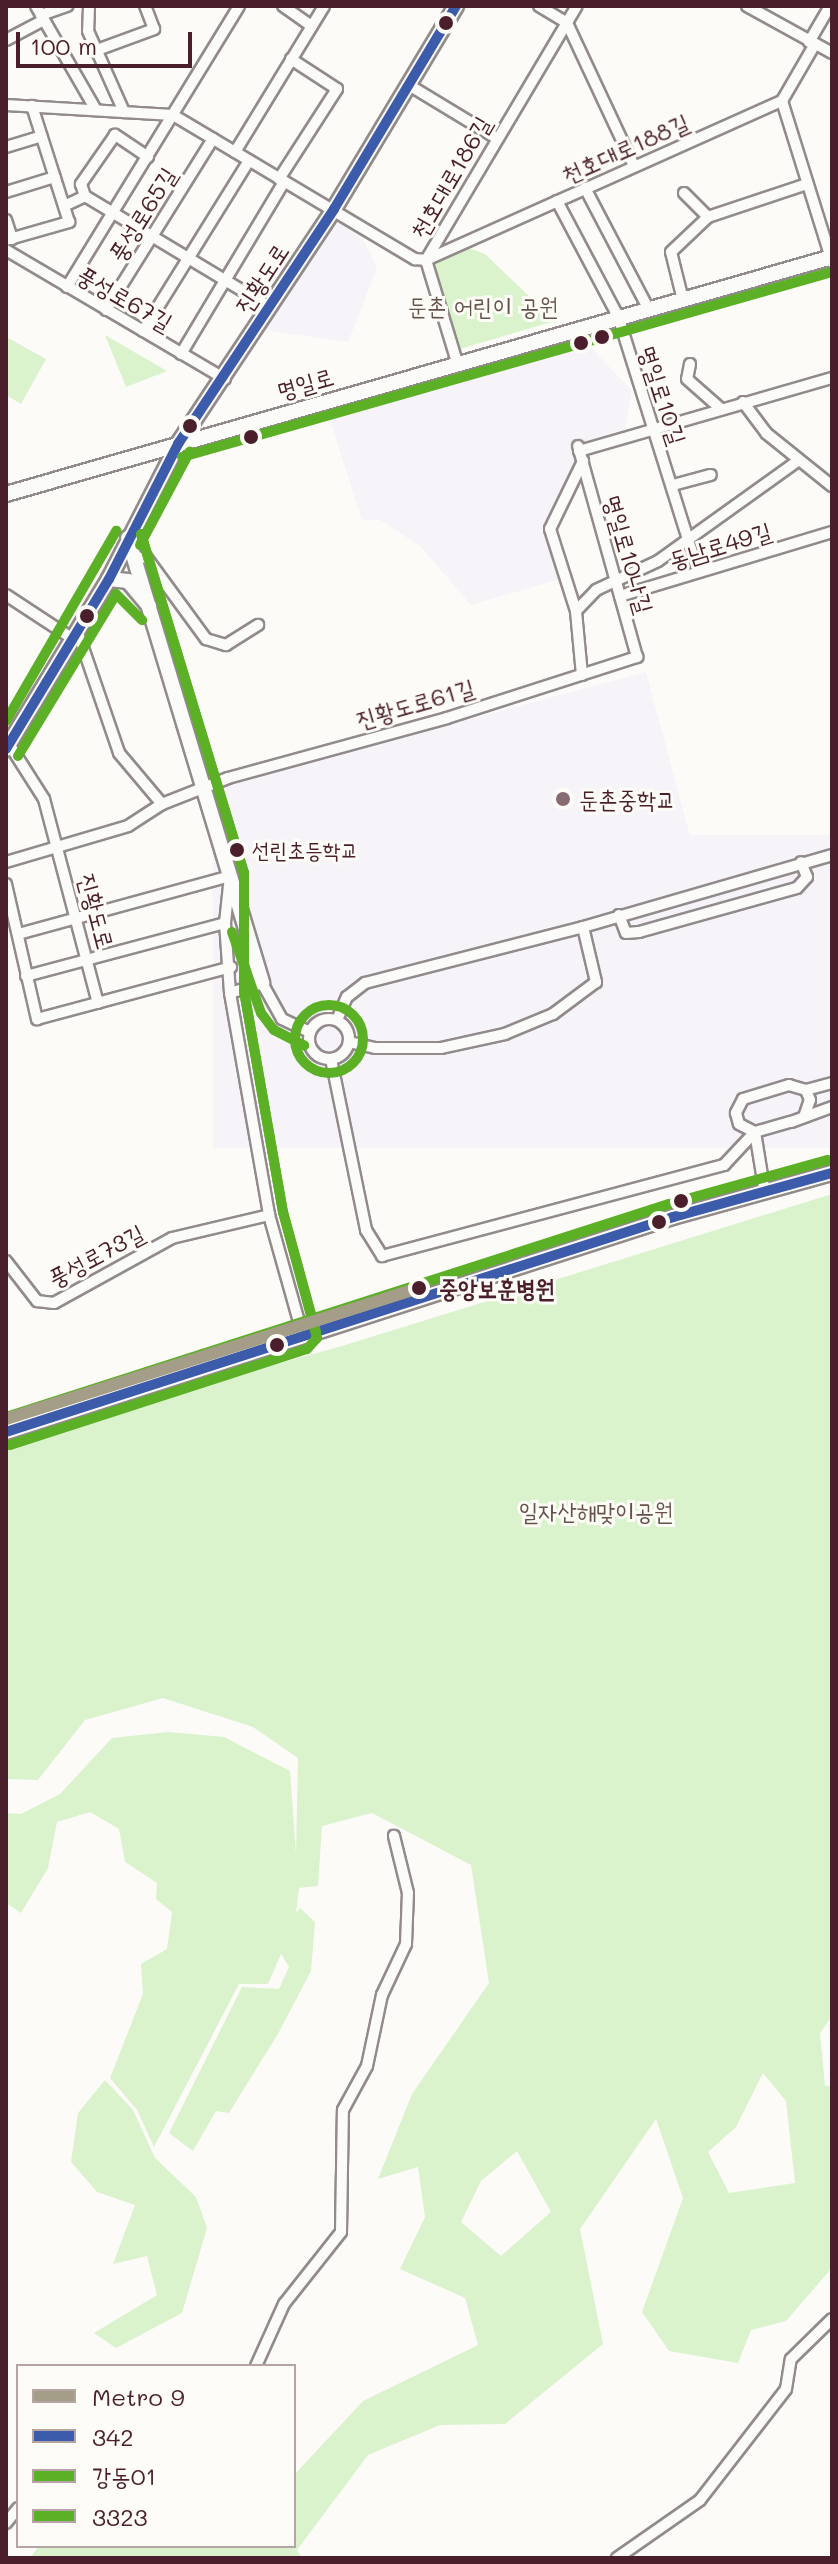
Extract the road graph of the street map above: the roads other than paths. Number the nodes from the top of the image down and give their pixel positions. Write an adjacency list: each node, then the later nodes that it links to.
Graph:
1 (67, 6): 12 (street)
2 (89, 6): 17 (street)
3 (145, 6): 17 (street)
4 (239, 6): 26 (street)
5 (283, 6): 14 (street)
6 (324, 6): 14 (street)
7 (456, 6): 20 (street, 진황도로)
8 (539, 6): 13 (street)
9 (577, 6): 13 (street, 천호대로186길)
10 (747, 6): 16 (street)
11 (830, 6): 16 (street)
12 (40, 14): 15 (street); 24 (street)
13 (567, 23): 28 (street, 천호대로186길); 34 (street)
14 (312, 26): 19 (street)
15 (6, 40)
16 (812, 43): 18 (street); 21 (street)
17 (97, 50): 25 (street)
18 (832, 53)
19 (291, 59): 31 (street); 36 (street)
20 (409, 85): 28 (street); 44 (street, 진황도로)
21 (782, 101): 34 (street, 천호대로188길); 37 (street, 명일로)
22 (6, 105): 23 (street)
23 (32, 106): 24 (street); 27 (street)
24 (96, 110): 25 (street)
25 (124, 112): 26 (street)
26 (173, 115): 29 (street); 32 (street)
27 (41, 136): 30 (street); 35 (street)
28 (496, 138): 53 (street, 천호대로186길)
29 (213, 139): 31 (street); 48 (street, 풍성로65길)
30 (6, 147)
31 (235, 152): 33 (street)
32 (148, 157): 41 (street); 45 (street)
33 (249, 161): 36 (street); 52 (street)
34 (634, 166): 38 (street, 천호대로188길)
35 (55, 177): 39 (street); 43 (street)
36 (282, 180): 44 (street); 54 (street)
37 (807, 184): 46 (street); 51 (street, 명일로)
38 (585, 188): 42 (street, 천호대로188길); 58 (street)
39 (6, 192)
40 (684, 193): 46 (street)
41 (85, 196): 43 (street); 45 (street)
42 (557, 201): 53 (street, 천호대로188길); 60 (street)
43 (64, 206): 49 (street)
44 (334, 209): 53 (street); 57 (street, 진황도로)
45 (112, 214): 48 (street); 55 (street)
46 (708, 217): 56 (street)
47 (6, 220): 49 (street)
48 (150, 237): 52 (street); 59 (street, 풍성로65길)
49 (9, 239)
50 (6, 250): 55 (street, 풍성로67길)
51 (831, 259): 56 (street, 명일로)
52 (187, 260): 54 (street); 61 (street)
53 (426, 260): 63 (street, 천호대로186길)
54 (224, 282): 57 (street); 62 (street)
55 (67, 287): 59 (street, 풍성로67길)
56 (682, 296): 58 (street, 명일로)
57 (268, 306): 66 (street, 진황도로)
58 (647, 306): 60 (street, 명일로)
59 (106, 310): 61 (street, 풍성로67길)
60 (618, 316): 63 (street, 명일로); 69 (street, 명일로10길)
61 (143, 331): 62 (street, 풍성로67길)
62 (181, 354): 66 (street, 풍성로67길)
63 (457, 362): 70 (street, 명일로)
64 (690, 364): 68 (street)
65 (832, 378): 67 (street)
66 (225, 379): 70 (street, 진황도로)
67 (743, 402): 68 (street); 72 (street)
68 (721, 409): 69 (street)
69 (651, 427): 71 (street); 74 (street, 명일로10길)
70 (178, 444): 76 (street, 명일로); 78 (street, 진황도로)
71 (580, 453): 83 (street, 명일로10나길); 87 (street, 명일로10나길)
72 (799, 460): 75 (street); 79 (street)
73 (711, 475): 74 (street)
74 (673, 485): 79 (street, 명일로10길)
75 (832, 486)
76 (6, 494)
77 (832, 532): 81 (street, 동남로49길)
78 (128, 538): 80 (street); 82 (street, 진황도로)
79 (689, 540): 81 (street, 명일로10길); 83 (street)
80 (138, 558): 86 (street); 88 (street)
81 (698, 572): 85 (street, 동남로49길)
82 (109, 579): 86 (street); 89 (street, 진황도로)
83 (616, 580): 85 (street, 명일로10나길); 87 (street)
84 (6, 595): 89 (street)
85 (620, 596): 90 (street, 명일로10나길)
86 (153, 611): 93 (street)
87 (576, 611): 91 (street, 명일로10나길)
88 (258, 625)
89 (75, 635): 92 (street, 진황도로); 94 (street)
90 (637, 657): 91 (street, 진황도로61길)
91 (582, 675): 93 (street, 진황도로61길)
92 (8, 747): 95 (street, 진황도로)
93 (204, 789): 94 (street, 진황도로61길); 99 (street)
94 (162, 804): 95 (street, 진황도로61길)
95 (57, 846): 97 (street, 진황도로61길); 102 (street, 진황도로)
96 (832, 855): 98 (street)
97 (6, 862)
98 (801, 862): 101 (street); 101 (street)
99 (230, 876): 102 (street); 103 (street); 109 (street)
100 (6, 884): 105 (street)
101 (619, 915): 104 (street)
102 (75, 918): 105 (street); 106 (street, 진황도로)
103 (225, 923): 106 (street); 107 (street)
104 (583, 927): 112 (street); 114 (street)
105 (22, 933): 108 (street)
106 (87, 961): 108 (street); 111 (street, 진황도로)
107 (231, 967): 110 (street); 111 (street)
108 (26, 976): 111 (street)
109 (262, 983): 110 (street); 113 (street)
110 (230, 993): 123 (street)
111 (98, 1003)
112 (337, 1020): 113 (street); 114 (street)
113 (310, 1032): 115 (street)
114 (349, 1042): 115 (street)
115 (331, 1059): 120 (street)
116 (832, 1083): 117 (street)
117 (806, 1090): 119 (street); 120 (street)
118 (832, 1107): 119 (street)
119 (804, 1117): 120 (street)
120 (755, 1132): 122 (street)
121 (832, 1173): 122 (street)
122 (765, 1193): 125 (street)
123 (269, 1215): 124 (street, 풍성로73길); 125 (street)
124 (6, 1261)
125 (303, 1336): 126 (street)
126 (6, 1432)
127 (394, 1836): 129 (street)
128 (832, 2319): 130 (street)
129 (257, 2364)
130 (617, 2558)

